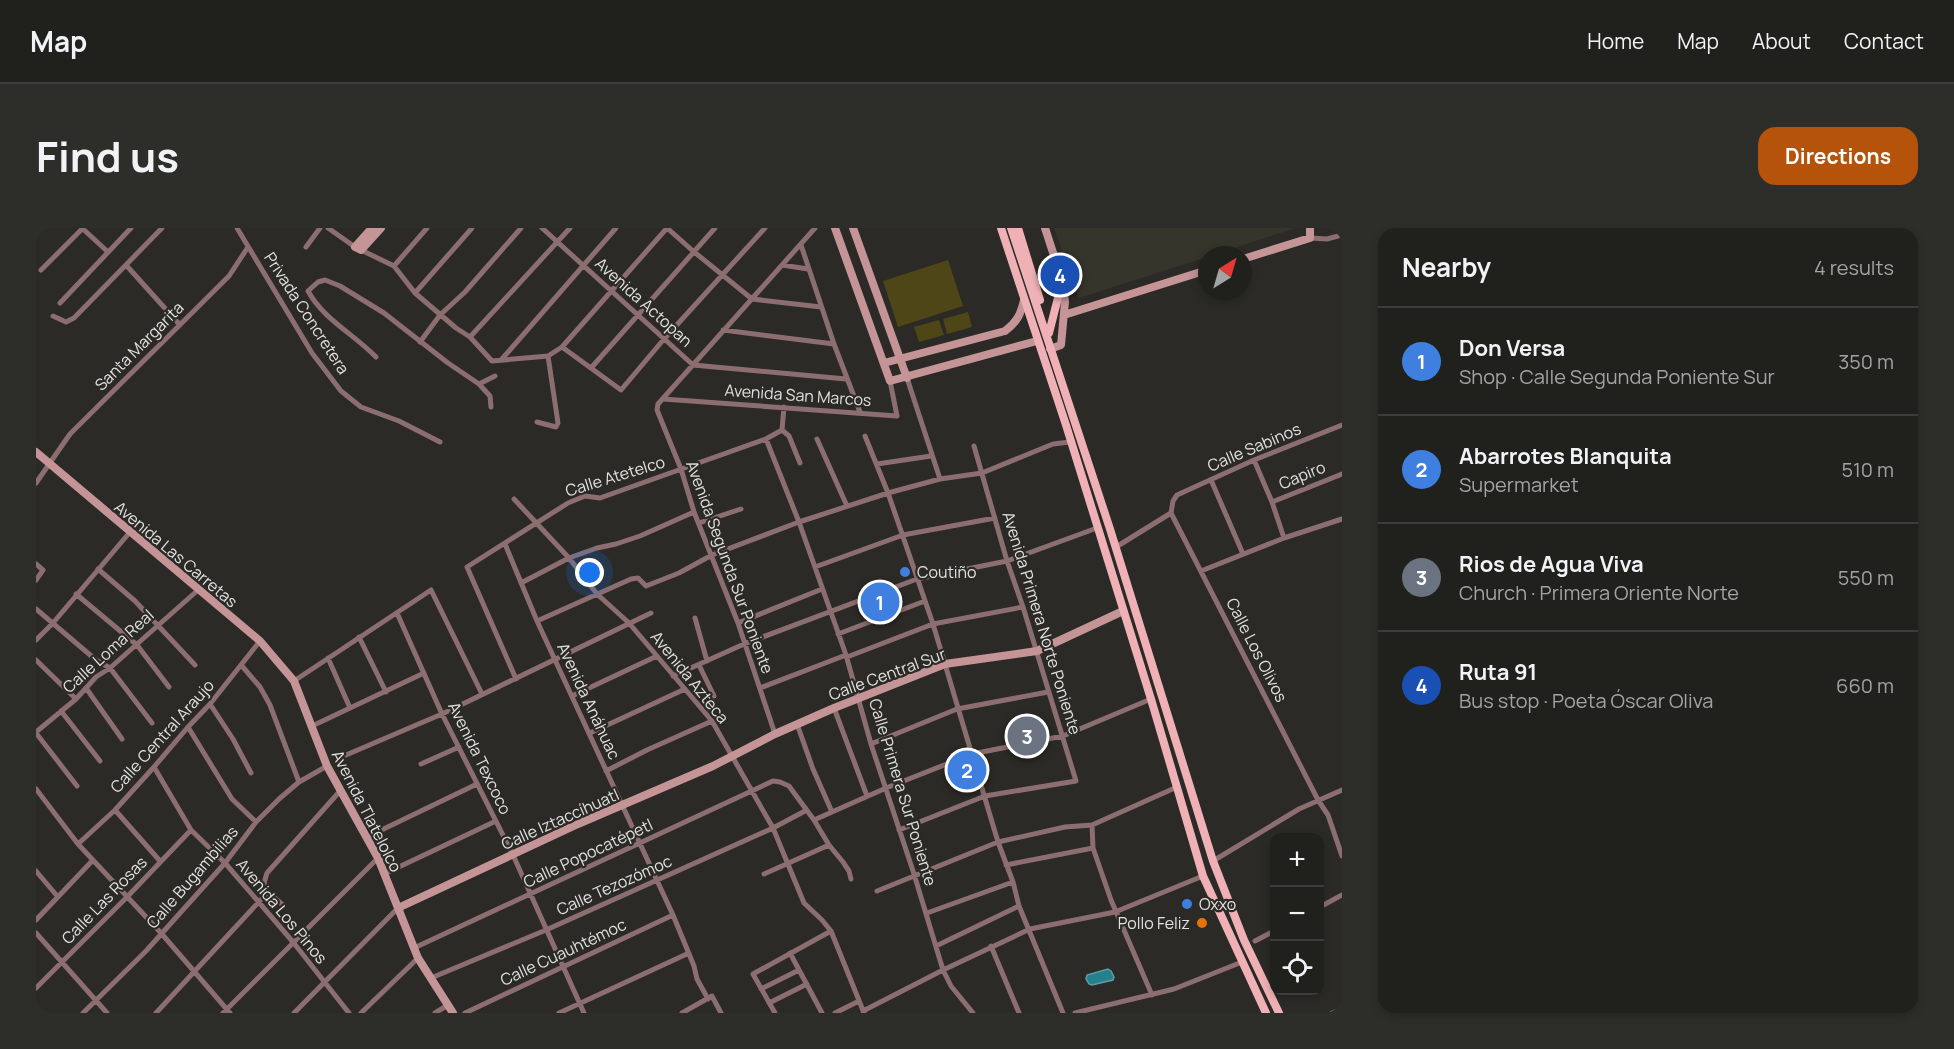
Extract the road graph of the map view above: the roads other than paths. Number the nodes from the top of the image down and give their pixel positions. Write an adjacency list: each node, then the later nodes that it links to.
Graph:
1 (83, 228): 33 (street); 41 (street)
2 (131, 228): 33 (street)
3 (162, 228): 36 (street)
4 (237, 228): 30 (street, Privada Concretera)
5 (320, 228): 31 (street)
6 (327, 228): 32 (street)
7 (372, 228): 32 (street)
8 (381, 228): 32 (street)
9 (427, 228): 38 (street)
10 (472, 228): 46 (street)
11 (521, 228): 51 (street)
12 (542, 228): 28 (street, Avenida Actopan)
13 (570, 228): 28 (street)
14 (616, 228): 39 (street)
15 (667, 228): 34 (street); 45 (street)
16 (714, 228): 34 (street)
17 (765, 228): 43 (street)
18 (815, 228): 29 (street)
19 (835, 228): 69 (street)
20 (853, 228): 68 (street)
21 (999, 228): 48 (main road)
22 (1011, 228): 57 (main road)
23 (1018, 228): 57 (main road)
24 (1045, 228): 44 (street)
25 (1310, 228): 27 (street)
26 (1342, 235): 27 (street)
27 (1310, 238): 35 (street)
28 (557, 242): 39 (street, Avenida Actopan); 58 (street)
29 (801, 245): 37 (street); 40 (street)
30 (248, 247): 55 (street, Santa Margarita); 87 (street, Privada Concretera)
31 (306, 247)
32 (358, 248): 38 (street)
33 (108, 252): 49 (street)
34 (693, 252): 43 (street); 52 (street)
35 (1252, 256)
36 (126, 265): 54 (street); 55 (street)
37 (782, 265): 40 (street); 47 (street)
38 (394, 266): 46 (street)
39 (584, 266): 45 (street, Avenida Actopan); 67 (street)
40 (808, 269): 50 (street)
41 (41, 270)
42 (1198, 273): 53 (street)
43 (723, 275): 47 (street); 59 (street)
44 (1062, 282): 53 (street); 57 (main road)
45 (610, 290): 52 (street, Avenida Actopan); 63 (street)
46 (415, 293): 51 (street)
47 (752, 299): 50 (street); 56 (street)
48 (1024, 300): 60 (main road); 68 (street)
49 (60, 303)
50 (821, 307): 62 (street)
51 (440, 315): 58 (street); 61 (street)
52 (639, 315): 59 (street, Avenida Actopan); 71 (street)
53 (1064, 315): 64 (street)
54 (53, 316)
55 (180, 325): 94 (street, Santa Margarita)
56 (723, 330): 62 (street); 70 (street)
57 (1048, 336): 64 (main road)
58 (470, 337): 67 (street)
59 (664, 339): 70 (street, Avenida Actopan); 71 (street)
60 (1037, 340): 73 (street); 88 (main road)
61 (420, 342): 66 (street); 76 (street)
62 (834, 344): 74 (street)
63 (562, 347): 65 (street); 71 (street)
64 (1052, 348): 119 (main road)
65 (548, 356): 67 (street); 81 (street)
66 (376, 357)
67 (502, 359)
68 (901, 360): 69 (street); 73 (street)
69 (884, 363): 75 (street)
70 (693, 365): 74 (street, Avenida Actopan); 77 (street)
71 (591, 368)
72 (495, 376): 76 (street)
73 (907, 378): 75 (street); 91 (street)
74 (846, 379): 80 (street)
75 (890, 381): 80 (street, Avenida San Marcos)
76 (479, 384): 78 (street)
77 (663, 399): 79 (street, Avenida San Marcos); 96 (street, Avenida Segunda Sur Poniente)
78 (491, 407)
79 (784, 407): 80 (street, Avenida San Marcos); 83 (street)
80 (860, 412)
81 (537, 422)
82 (1342, 426): 92 (street, Calle Sabinos)
83 (782, 430): 85 (street, Calle Atetelco); 93 (street)
84 (865, 436): 95 (street)
85 (766, 439): 96 (street, Calle Atetelco); 111 (street, Calle Primera Sur Poniente)
86 (817, 439): 105 (street)
87 (440, 441)
88 (1070, 442): 97 (street); 114 (main road)
89 (974, 446): 97 (street, Avenida Primera Norte Poniente)
90 (36, 452): 94 (street, Avenida Las Carretas)
91 (931, 456): 95 (street); 99 (street)
92 (1254, 460): 100 (street, Calle Sabinos); 104 (street)
93 (800, 463)
94 (50, 464): 101 (street, Santa Margarita); 115 (street, Avenida Las Carretas)
95 (877, 464): 102 (street)
96 (681, 469): 107 (street, Avenida Segunda Sur Poniente); 112 (street, Calle Atetelco)
97 (982, 473): 99 (street); 109 (street, Avenida Primera Norte Poniente)
98 (1342, 474): 104 (street, Capiro)
99 (940, 479): 102 (street)
100 (1211, 480): 108 (street, Calle Sabinos); 120 (street)
101 (36, 483)
102 (888, 493): 105 (street); 116 (street)
103 (514, 499): 112 (street, Avenida Azteca)
104 (1272, 502): 117 (street)
105 (847, 506): 111 (street)
106 (741, 508): 113 (street)
107 (694, 512): 113 (street, Avenida Segunda Sur Poniente); 122 (street)
108 (1171, 513): 119 (street); 127 (street, Calle Los Olivos)
109 (995, 518): 116 (street); 123 (street, Avenida Primera Norte Poniente)
110 (1342, 519): 117 (street)
111 (799, 522): 121 (street); 125 (street, Calle Primera Sur Poniente)
112 (538, 523): 118 (street, Calle Atetelco); 122 (street, Avenida Azteca)
113 (699, 523): 121 (street, Avenida Segunda Sur Poniente)
114 (1097, 528): 123 (street); 138 (main road)
115 (130, 532): 126 (street); 132 (street, Avenida Las Carretas)
116 (903, 535): 125 (street); 128 (street)
117 (1284, 538): 120 (street)
118 (505, 544): 130 (street, Avenida Anáhuac); 169 (street, Calle Atetelco)
119 (1116, 547): 245 (main road)
120 (1243, 554): 127 (street)
121 (712, 555): 134 (street); 146 (street, Avenida Segunda Sur Poniente)
122 (569, 558): 130 (street); 134 (street, Avenida Azteca)
123 (1007, 561): 128 (street); 136 (street, Avenida Primera Norte Poniente)
124 (36, 564): 129 (street)
125 (815, 567): 131 (street, Calle Primera Sur Poniente)
126 (98, 569): 133 (street); 148 (street)
127 (1201, 571): 221 (street, Calle Los Olivos)
128 (917, 579): 135 (street); 141 (street)
129 (36, 580)
130 (521, 583): 143 (street, Avenida Anáhuac)
131 (822, 589): 141 (street, Calle Primera Sur Poniente); 146 (street)
132 (198, 590): 148 (street, Calle Loma Real); 152 (street, Avenida Las Carretas)
133 (76, 594): 144 (street); 154 (street)
134 (597, 594): 143 (street); 145 (street, Avenida Azteca)
135 (925, 601): 147 (street); 149 (street)
136 (1023, 607): 147 (street); 155 (street, Avenida Primera Norte Poniente)
137 (36, 609): 144 (street)
138 (1123, 611): 155 (street, Calle Central Sur); 182 (main road)
139 (397, 613): 150 (street); 167 (street, Avenida Texcoco); 177 (street)
140 (651, 613): 145 (street)
141 (831, 613): 149 (street, Calle Primera Sur Poniente); 153 (street)
142 (694, 618): 161 (street)
143 (537, 621): 159 (street, Avenida Anáhuac)
144 (53, 623): 151 (street); 166 (street)
145 (629, 623): 156 (street, Avenida Azteca); 159 (street)
146 (738, 623): 153 (street, Avenida Segunda Sur Poniente)
147 (933, 624): 157 (street); 162 (street)
148 (158, 625): 154 (street, Calle Loma Real); 163 (street)
149 (838, 634): 157 (street, Calle Primera Sur Poniente)
150 (359, 637): 158 (street); 175 (street)
151 (36, 640)
152 (260, 641): 165 (street, Calle Central Araujo); 170 (street, Avenida Las Carretas)
153 (744, 644): 161 (street); 173 (street, Avenida Segunda Sur Poniente)
154 (137, 645): 166 (street, Calle Loma Real); 171 (street)
155 (1037, 651): 162 (street, Calle Central Sur); 176 (street, Avenida Primera Norte Poniente)
156 (657, 656): 168 (street, Avenida Azteca); 178 (street)
157 (847, 656): 173 (street); 180 (street, Calle Primera Sur Poniente)
158 (328, 658): 170 (street); 184 (street)
159 (555, 658): 169 (street); 178 (street, Avenida Anáhuac)
160 (36, 660): 181 (street)
161 (708, 661): 164 (street)
162 (945, 664): 180 (street, Calle Central Sur); 186 (street)
163 (195, 665)
164 (699, 665): 168 (street); 179 (street)
165 (242, 666): 183 (street, Calle Central Araujo); 210 (street)
166 (110, 668): 172 (street, Calle Loma Real); 190 (street)
167 (424, 673): 175 (street); 188 (street, Avenida Texcoco)
168 (673, 676): 174 (street, Avenida Azteca)
169 (516, 679): 177 (street)
170 (294, 681): 192 (street, Avenida Tlatelolco)
171 (169, 687)
172 (86, 688): 181 (street, Calle Loma Real); 198 (street)
173 (760, 688): 196 (street, Avenida Segunda Sur Poniente)
174 (685, 690): 189 (street, Avenida Azteca); 195 (street)
175 (386, 692): 184 (street)
176 (1048, 692): 186 (street); 197 (street, Avenida Primera Norte Poniente)
177 (482, 694): 188 (street)
178 (572, 696): 195 (street, Avenida Anáhuac)
179 (714, 696)
180 (859, 698): 185 (street, Calle Central Sur); 199 (street, Calle Primera Sur Poniente)
181 (76, 699): 187 (street, Calle Loma Real)
182 (1151, 699): 197 (street); 213 (main road)
183 (210, 704): 193 (street, Calle Central Araujo); 209 (street)
184 (350, 708): 192 (street)
185 (834, 708): 191 (street, Calle Central Sur); 219 (street)
186 (957, 709): 199 (street); 201 (street)
187 (61, 711): 194 (street, Calle Loma Real); 204 (street)
188 (442, 714): 200 (street, Avenida Texcoco); 202 (street)
189 (712, 721): 203 (street, Avenida Azteca); 208 (street)
190 (152, 723)
191 (797, 724): 196 (street, Calle Central Sur); 225 (street)
192 (312, 726): 207 (street, Avenida Tlatelolco)
193 (188, 727): 206 (street, Calle Central Araujo); 228 (street)
194 (36, 733): 212 (street)
195 (590, 733): 208 (street, Avenida Anáhuac)
196 (775, 734): 203 (street, Calle Central Sur)
197 (1063, 736): 201 (street); 220 (street, Avenida Primera Norte Poniente)
198 (123, 740)
199 (872, 744): 214 (street, Calle Primera Sur Poniente)
200 (459, 747): 205 (street); 211 (street, Avenida Texcoco)
201 (972, 754): 214 (street); 220 (street)
202 (346, 755)
203 (733, 756): 218 (street, Avenida Azteca); 222 (street, Calle Iztaccíhuatl)
204 (100, 761)
205 (421, 764)
206 (154, 766): 223 (street, Calle Central Araujo); 231 (street, Avenida Los Pinos)
207 (327, 766): 210 (street, Calle Bugambilias); 217 (street, Avenida Tlatelolco)
208 (606, 771): 222 (street, Avenida Anáhuac)
209 (251, 773)
210 (299, 782): 228 (street, Calle Bugambilias)
211 (477, 784): 227 (street, Avenida Texcoco); 233 (street)
212 (77, 786)
213 (1177, 787): 229 (street); 253 (main road)
214 (886, 788): 219 (street); 232 (street, Calle Primera Sur Poniente)
215 (36, 789): 237 (street)
216 (1342, 790): 221 (street)
217 (340, 791): 233 (street, Avenida Tlatelolco); 258 (street)
218 (752, 792): 224 (street, Calle Popocatépetl); 230 (street, Avenida Azteca); 235 (street, Calle Popocatépetl)
219 (867, 796): 225 (street)
220 (985, 796): 232 (street); 234 (street)
221 (1318, 800): 236 (street, Calle Los Olivos); 245 (street)
222 (622, 805): 235 (street, Avenida Anáhuac); 240 (street, Calle Iztaccíhuatl)
223 (114, 810): 237 (street, Calle Central Araujo); 244 (street)
224 (805, 811): 226 (street); 230 (street, Calle Tezozómoc)
225 (832, 812): 226 (street)
226 (814, 820): 238 (street)
227 (496, 821): 240 (street, Avenida Texcoco); 250 (street)
228 (256, 822): 246 (street, Calle Bugambilias)
229 (1092, 825): 234 (street); 239 (street)
230 (773, 828): 247 (street, Avenida Azteca); 254 (street, Calle Tezozómoc)
231 (191, 830): 244 (street, Calle Las Rosas); 246 (street, Avenida Los Pinos)
232 (899, 830): 252 (street, Calle Primera Sur Poniente)
233 (367, 837): 242 (street, Avenida Tlatelolco)
234 (998, 842): 248 (street); 252 (street)
235 (640, 843): 254 (street, Avenida Anáhuac); 259 (street, Calle Popocatépetl)
236 (1341, 843): 241 (street, Calle Los Olivos)
237 (78, 844): 243 (street)
238 (829, 845): 247 (street); 255 (street)
239 (1093, 848): 248 (street); 268 (street)
240 (513, 855): 259 (street, Avenida Texcoco); 267 (street, Calle Iztaccíhuatl)
241 (1342, 856)
242 (378, 858): 250 (street, Avenida Tlatelolco); 279 (street)
243 (93, 860): 261 (street); 262 (street)
244 (160, 861): 262 (street, Calle Las Rosas)
245 (1213, 861): 328 (main road)
246 (225, 863): 263 (street, Avenida Los Pinos); 276 (street, Calle Bugambilias)
247 (788, 863): 251 (street); 274 (street, Avenida Azteca)
248 (1006, 865): 256 (street)
249 (36, 871): 261 (street)
250 (384, 874): 267 (street, Avenida Tlatelolco)
251 (764, 874)
252 (914, 874): 257 (street); 269 (street, Calle Primera Sur Poniente)
253 (1203, 876): 268 (street); 287 (main road)
254 (657, 879): 270 (street, Avenida Anáhuac); 273 (street, Calle Tezozómoc)
255 (850, 879)
256 (1013, 882): 266 (street); 269 (street)
257 (877, 891)
258 (268, 892): 263 (street); 265 (street)
259 (530, 895): 273 (street, Avenida Texcoco); 282 (street, Calle Popocatépetl)
260 (1342, 895): 264 (street)
261 (58, 897): 271 (street)
262 (128, 897): 276 (street); 286 (street, Calle Las Rosas)
263 (258, 903): 279 (street, Avenida Los Pinos); 291 (street)
264 (1324, 905)
265 (284, 906)
266 (1019, 906): 272 (street); 280 (street)
267 (398, 908): 282 (street, Avenida Tlatelolco); 293 (street)
268 (1115, 912): 272 (street); 297 (street)
269 (927, 914): 280 (street, Calle Primera Sur Poniente)
270 (673, 915): 283 (street, Avenida Anáhuac); 288 (street, Calle Cuauhtémoc)
271 (36, 920)
272 (1030, 929): 281 (street); 325 (street)
273 (546, 930): 288 (street, Avenida Texcoco); 292 (street, Calle Tezozómoc)
274 (831, 931): 284 (street); 300 (street)
275 (36, 933): 286 (street)
276 (161, 933): 291 (street); 299 (street, Calle Bugambilias)
277 (1270, 934): 278 (street)
278 (1255, 941)
279 (293, 942): 293 (street, Avenida Los Pinos); 305 (street)
280 (936, 946): 290 (street, Calle Primera Sur Poniente)
281 (991, 946): 290 (street); 324 (street)
282 (414, 948): 285 (street, Avenida Tlatelolco)
283 (689, 953): 298 (street, Avenida Anáhuac); 301 (street)
284 (790, 953): 289 (street); 296 (street)
285 (418, 958): 292 (street, Avenida Tlatelolco); 312 (street)
286 (63, 962): 295 (street, Calle Las Rosas); 299 (street)
287 (1242, 962): 297 (street); 327 (main road)
288 (563, 966): 301 (street, Avenida Texcoco); 315 (street, Calle Cuauhtémoc)
289 (799, 970): 294 (street); 296 (street)
290 (943, 970): 306 (street); 323 (street, Calle Primera Sur Poniente)
291 (194, 972): 305 (street); 309 (street)
292 (431, 978): 303 (street, Avenida Tlatelolco)
293 (323, 982): 310 (street); 311 (street, Avenida Los Pinos)
294 (807, 984): 302 (street); 321 (street)
295 (36, 988)
296 (761, 989): 302 (street)
297 (1152, 995): 326 (street)
298 (708, 999): 318 (street); 319 (street, Avenida Anáhuac)
299 (97, 1000): 307 (street, Calle Bugambilias); 308 (street)
300 (859, 1001): 306 (street); 322 (street)
301 (580, 1003): 316 (street); 317 (street, Avenida Texcoco)
302 (769, 1003): 320 (street)
303 (448, 1005): 313 (street); 314 (street, Avenida Tlatelolco)
304 (1342, 1009): 329 (street)
305 (226, 1012)
306 (864, 1012)
307 (83, 1013)
308 (107, 1013)
309 (156, 1013)
310 (294, 1013)
311 (349, 1013)
312 (361, 1013)
313 (435, 1013)
314 (453, 1013)
315 (465, 1013)
316 (559, 1013)
317 (584, 1013)
318 (682, 1013)
319 (721, 1013)
320 (775, 1013)
321 (822, 1013)
322 (835, 1013)
323 (973, 1013)
324 (1019, 1013)
325 (1063, 1013)
326 (1075, 1013)
327 (1266, 1013)
328 (1279, 1013)
329 (1332, 1013)

